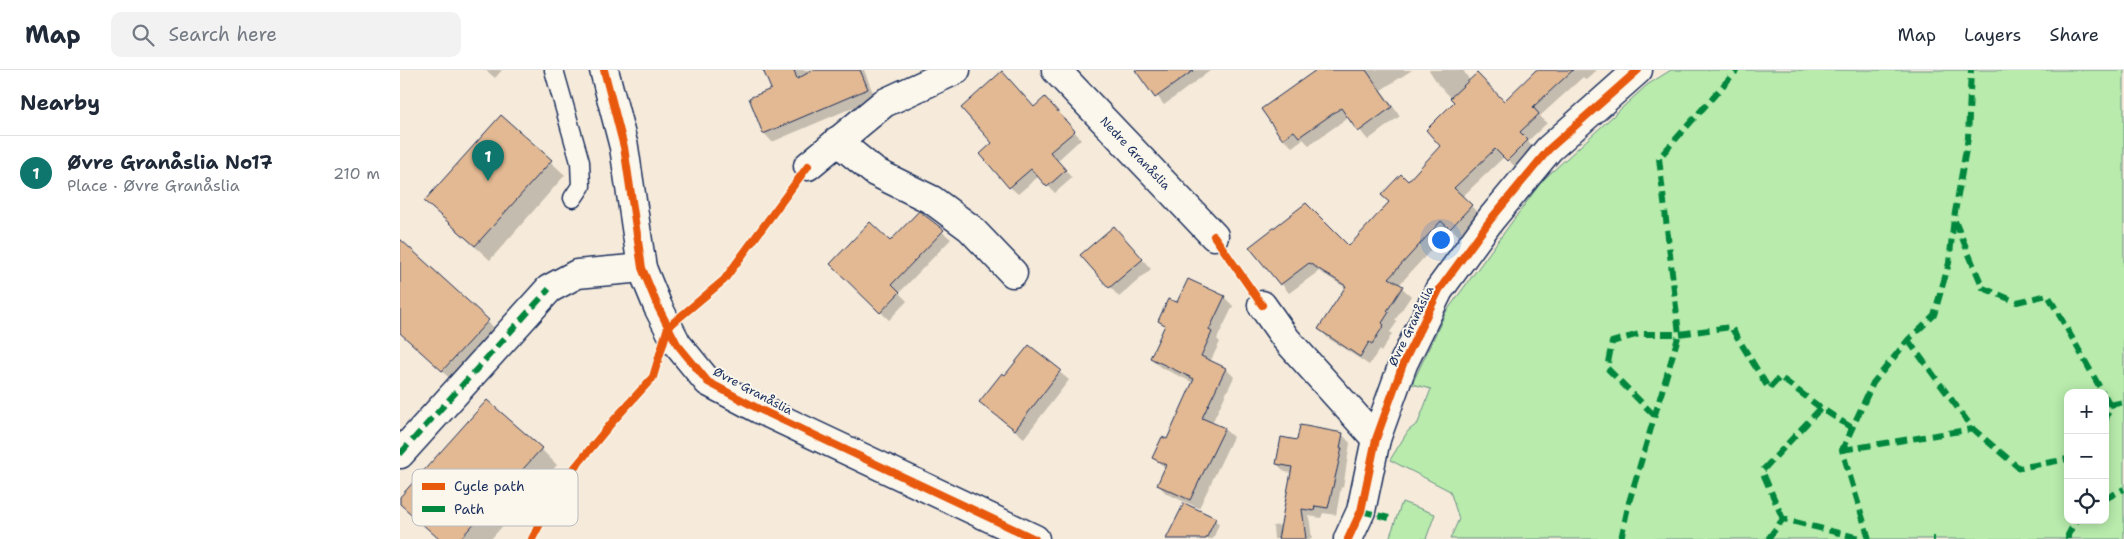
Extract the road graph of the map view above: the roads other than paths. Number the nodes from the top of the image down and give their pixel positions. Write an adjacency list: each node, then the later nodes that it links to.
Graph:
1 (554, 70): 9 (lane)
2 (604, 70): 11 (street, Øvre Granåslia)
3 (956, 70): 6 (street)
4 (1056, 70): 10 (street, Nedre Granåslia)
5 (1638, 70): 14 (street, Øvre Granåslia)
6 (921, 77): 7 (street)
7 (837, 141): 8 (street); 12 (street)
8 (808, 166)
9 (573, 198)
10 (1214, 236)
11 (642, 268): 15 (street); 16 (street, Øvre Granåslia)
12 (1013, 272)
13 (1262, 305): 14 (street)
14 (1376, 438): 17 (street, Øvre Granåslia)
15 (400, 454)
16 (1035, 539)
17 (1348, 539)

